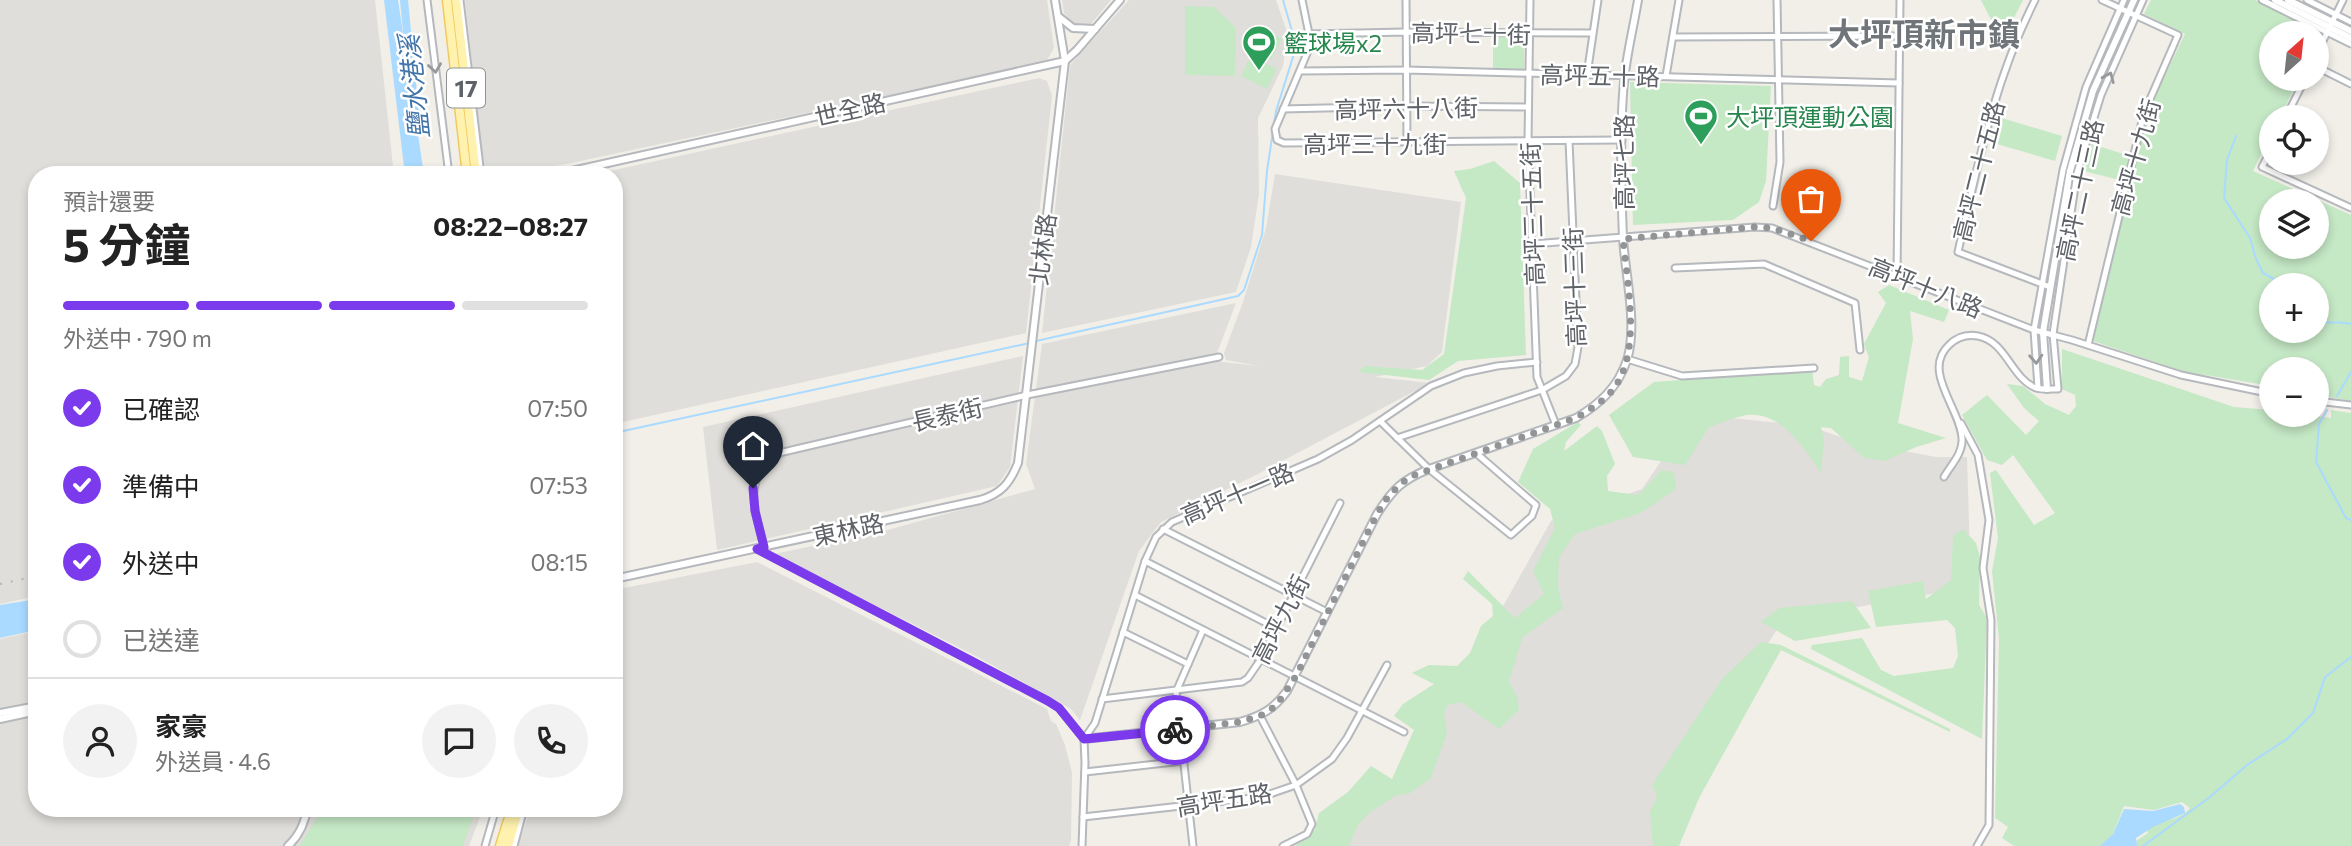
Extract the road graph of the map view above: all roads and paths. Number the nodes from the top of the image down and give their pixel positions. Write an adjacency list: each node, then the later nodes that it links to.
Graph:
1 (427, 0): 60 (street, one-way to 60)
2 (447, 0): 61 (main road, 17)
3 (458, 0): 62 (main road, 17)
4 (1055, 0): 28 (street, 北林路)
5 (1120, 0): 31 (street)
6 (1302, 0): 36 (street, 高坪三十九街)
7 (1406, 0): 33 (street)
8 (1530, 0): 34 (street, 高坪三十五街)
9 (1598, 0): 35 (street)
10 (1638, 0): 48 (street, 高坪七路)
11 (1679, 0): 38 (street)
12 (1777, 0): 39 (street)
13 (1900, 0): 37 (street)
14 (2035, 0): 72 (street, 高坪二十五路)
15 (2102, 0): 24 (street)
16 (2124, 0): 24 (street, 高坪二十三路)
17 (2134, 0): 25 (street, 高坪二十三路)
18 (2143, 0): 26 (street, 高坪二十三路)
19 (2262, 0): 30 (street)
20 (2275, 0): 30 (street)
21 (2288, 0): 30 (street)
22 (2307, 0): 27 (street)
23 (2343, 0): 27 (street)
24 (2120, 7): 25 (street, 高坪十九街); 72 (street, 高坪二十三路)
25 (2128, 11): 26 (street, 高坪十九街); 73 (street, 高坪二十三路)
26 (2136, 15): 76 (street, 高坪二十三路, one-way to 26); 77 (street, 高坪十九街)
27 (2336, 15): 29 (street); 30 (street)
28 (1058, 16): 31 (street); 42 (street, 北林路)
29 (2351, 22)
30 (2330, 27): 32 (street); 40 (street); 41 (street)
31 (1095, 29): 42 (street)
32 (2351, 31)
33 (1406, 32): 34 (street, 高坪七十街); 36 (street, 高坪七十街); 43 (street)
34 (1529, 33): 35 (street, 高坪七十街); 46 (street, 高坪三十五街)
35 (1592, 33): 47 (street)
36 (1309, 34): 44 (street, 高坪三十九街)
37 (1900, 36): 39 (street); 51 (street)
38 (1673, 37): 39 (street); 49 (street)
39 (1778, 38): 50 (street)
40 (2351, 38)
41 (2351, 44)
42 (1065, 61): 63 (street, 世全路); 87 (street, 北林路)
43 (1406, 70): 44 (street, 高坪五十路); 46 (street, 高坪五十路); 53 (street)
44 (1300, 71): 55 (street, 高坪三十九街)
45 (2329, 73): 52 (street)
46 (1529, 74): 47 (street, 高坪五十路); 54 (street, 高坪三十五街)
47 (1587, 75): 48 (street, 高坪五十路)
48 (1625, 75): 49 (street, 高坪五十路); 56 (street, 高坪七路)
49 (1667, 76): 50 (street, 高坪五十路)
50 (1779, 79): 51 (street, 高坪五十路); 65 (street)
51 (1899, 83): 71 (street)
52 (2351, 84)
53 (1408, 106): 54 (street, 高坪六十八街); 55 (street, 高坪六十八街); 59 (street)
54 (1528, 107): 58 (street, 高坪三十五街)
55 (1283, 109): 59 (street, 高坪三十九街)
56 (1622, 140): 57 (street, 高坪三十九街); 67 (street, 高坪七路)
57 (1569, 141): 58 (street, 高坪三十九街); 68 (street, 高坪十三街)
58 (1528, 142): 59 (street, 高坪三十九街); 69 (street, 高坪三十五街)
59 (1407, 144)
60 (448, 166)
61 (466, 166)
62 (477, 166)
63 (594, 166)
64 (2279, 175): 66 (street)
65 (1773, 206)
66 (2351, 208)
67 (1623, 239): 68 (street, 高坪十八路); 71 (street, 高坪十八路); 80 (street, 高坪七路)
68 (1573, 242): 69 (street, 高坪十八路); 85 (street, 高坪十三街)
69 (1532, 244): 81 (street, 高坪三十五街)
70 (1675, 268): 78 (street)
71 (1897, 276): 74 (street, 高坪十八路)
72 (2042, 284): 73 (street, 高坪二十五路); 74 (street, 高坪二十三路)
73 (2050, 286): 75 (street, 高坪二十三路)
74 (2034, 330): 75 (street, 高坪十八路); 83 (street, 高坪二十三路, one-way to 83)
75 (2043, 332): 76 (street, 高坪十八路); 84 (street, 高坪二十三路)
76 (2053, 334): 77 (street, 高坪十八路); 84 (street, 高坪二十三路)
77 (2088, 345): 86 (street, 高坪十八路)
78 (1860, 350)
79 (1219, 357): 87 (street, 長泰街)
80 (1627, 359): 82 (street); 92 (street, 高坪七路)
81 (1537, 362): 85 (street, 高坪三十五街); 91 (street, 高坪十一路)
82 (1814, 368)
83 (2038, 388): 84 (street); 90 (street)
84 (2047, 389)
85 (1542, 390): 92 (street, 高坪三十五街); 93 (street, 高坪十三街)
86 (2259, 391)
87 (1027, 395): 97 (street, 北林路); 100 (street, 長泰街)
88 (2329, 402): 89 (street)
89 (2351, 405)
90 (1957, 414): 96 (street); 142 (street)
91 (1380, 421): 93 (street); 99 (street, 高坪十一路)
92 (1556, 425): 94 (street, 高坪七路)
93 (1397, 438): 95 (street)
94 (1476, 453): 95 (street, 高坪七路); 95 (street)
95 (1430, 469): 105 (street, 高坪七路)
96 (1944, 477)
97 (999, 493): 100 (street, 東林路)
98 (1340, 503): 103 (street, 高坪九街)
99 (1163, 529): 101 (street, 高坪十一路); 103 (street)
100 (761, 548): 102 (street, 東林路); 125 (street)
101 (1145, 561): 104 (street, 高坪十一路); 106 (street)
102 (623, 577)
103 (1293, 594): 105 (street); 106 (street, 高坪九街)
104 (1135, 595): 107 (street); 108 (street, 高坪十一路)
105 (1327, 612): 112 (street, 高坪七路)
106 (1276, 628): 109 (street, 高坪九街)
107 (1203, 630): 109 (street); 110 (street)
108 (1123, 632): 110 (street); 114 (street, 高坪十一路)
109 (1261, 659): 112 (street); 113 (street, 高坪九街)
110 (1188, 664): 113 (street)
111 (1387, 665): 117 (street, 高坪五路)
112 (1296, 676): 117 (street); 121 (street, 高坪七路)
113 (1176, 692): 114 (street, 高坪九街); 123 (street)
114 (1102, 699): 125 (street, 高坪十一路)
115 (21, 701): 118 (street)
116 (28, 709): 118 (street)
117 (1363, 710): 124 (street); 128 (street, 高坪五路)
118 (23, 711): 119 (street); 120 (street); 122 (street)
119 (28, 711)
120 (0, 713)
121 (1260, 716): 123 (street); 128 (street)
122 (0, 719)
123 (1179, 729): 125 (street); 126 (street)
124 (1405, 732)
125 (1084, 739): 127 (street, 高坪十一路)
126 (1183, 761): 127 (street); 129 (street)
127 (1085, 772): 134 (street, 高坪十一路)
128 (1296, 785): 129 (street, 高坪五路); 141 (street)
129 (1188, 805): 134 (street, 高坪五路); 140 (street)
130 (305, 817): 135 (street)
131 (493, 817): 136 (street)
132 (509, 817): 137 (main road)
133 (519, 817): 138 (main road)
134 (1083, 817): 139 (street, 高坪十一路)
135 (288, 846)
136 (485, 846)
137 (500, 846)
138 (511, 846)
139 (1082, 846)
140 (1194, 846)
141 (1283, 846)
142 (1977, 846)

